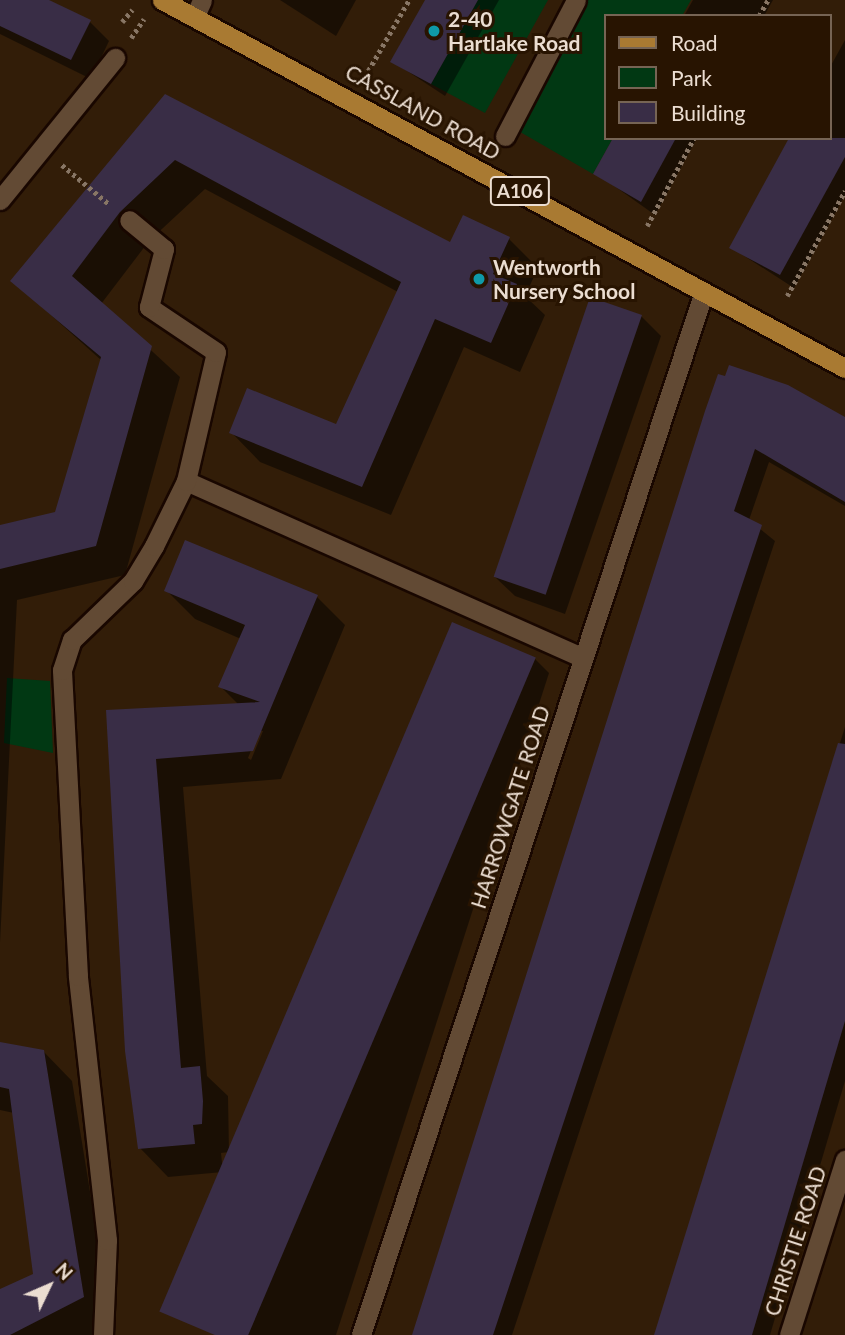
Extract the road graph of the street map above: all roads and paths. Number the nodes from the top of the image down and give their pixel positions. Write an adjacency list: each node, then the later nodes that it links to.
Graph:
1 (162, 0): 4 (main road, CASSLAND ROAD / A106)
2 (409, 0): 8 (path)
3 (576, 0): 9 (street)
4 (199, 8): 16 (main road, CASSLAND ROAD / A106)
5 (132, 10): 6 (path)
6 (122, 22)
7 (115, 58): 11 (street)
8 (368, 71)
9 (505, 136)
10 (693, 140): 15 (path)
11 (42, 149): 13 (street); 14 (path)
12 (845, 191): 17 (path)
13 (0, 201)
14 (129, 220): 19 (street)
15 (647, 226)
16 (703, 294): 18 (main road, CASSLAND ROAD / A106); 20 (street, HARROWGATE ROAD)
17 (787, 296)
18 (845, 368)
19 (186, 481): 20 (street); 22 (street)
20 (582, 657): 23 (street, HARROWGATE ROAD)
21 (845, 1160): 24 (street, CHRISTIE ROAD)
22 (103, 1335)
23 (361, 1335)
24 (789, 1335)

